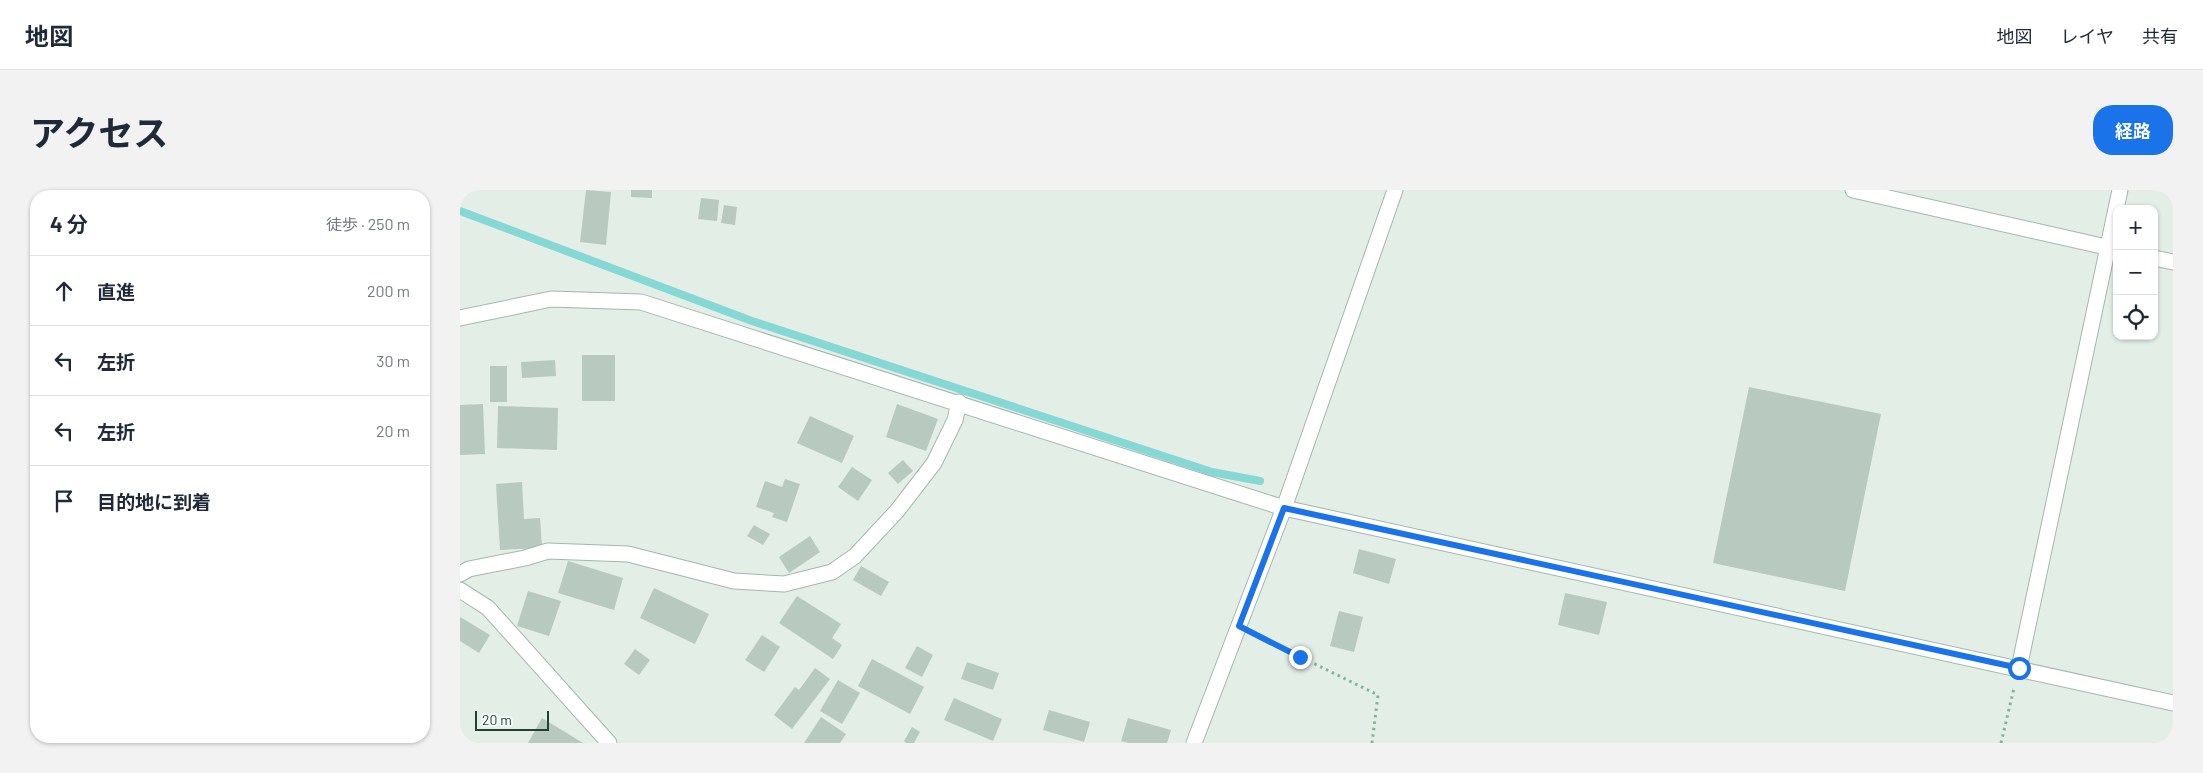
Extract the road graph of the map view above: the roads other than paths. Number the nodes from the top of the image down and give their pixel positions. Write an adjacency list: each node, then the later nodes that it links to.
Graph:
1 (1395, 190): 9 (street)
2 (1853, 190): 4 (street)
3 (2120, 190): 4 (street)
4 (2112, 248): 12 (street)
5 (2158, 259): 6 (street)
6 (2173, 262)
7 (460, 318): 8 (street)
8 (959, 402): 9 (street); 10 (street)
9 (1284, 508): 12 (street); 15 (street)
10 (460, 574)
11 (460, 590): 14 (street)
12 (2019, 668): 13 (street)
13 (2173, 703)
14 (609, 743)
15 (1194, 743)

